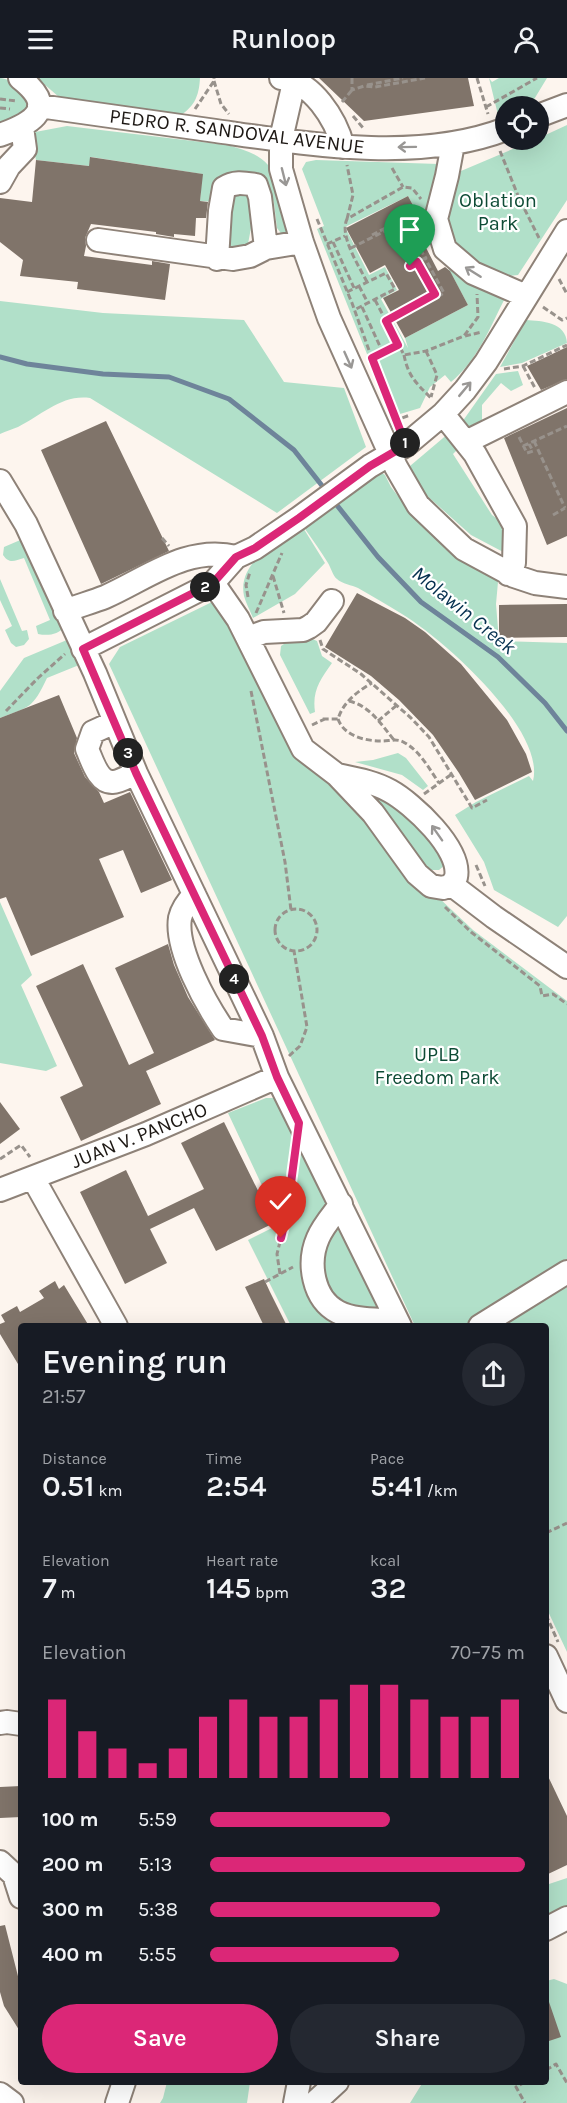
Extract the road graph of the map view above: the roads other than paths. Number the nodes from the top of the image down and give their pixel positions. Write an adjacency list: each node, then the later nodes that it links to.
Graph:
1 (20, 78): 4 (street)
2 (290, 79): 9 (street); 11 (street)
3 (567, 105): 5 (street)
4 (39, 106): 6 (street); 9 (street, PEDRO R. SANDOVAL AVENUE)
5 (549, 112)
6 (22, 127): 8 (street); 12 (street)
7 (495, 132): 10 (street, PEDRO R. SANDOVAL AVENUE)
8 (0, 135)
9 (281, 139): 11 (street, PEDRO R. SANDOVAL AVENUE); 15 (street, one-way to 15)
10 (453, 144): 11 (street, PEDRO R. SANDOVAL AVENUE, one-way to 11); 18 (street, one-way to 10)
11 (343, 147)
12 (0, 182)
13 (567, 231): 18 (street)
14 (98, 240): 17 (street)
15 (302, 242): 16 (street); 22 (street, one-way to 22)
16 (266, 248): 17 (street); 17 (street)
17 (217, 258)
18 (526, 296): 20 (street, one-way to 18)
19 (567, 393): 21 (street)
20 (437, 406): 21 (street); 22 (street)
21 (466, 442): 25 (street)
22 (389, 455): 24 (street); 25 (street)
23 (0, 482): 29 (street)
24 (243, 564): 26 (street); 29 (street)
25 (508, 574): 27 (street)
26 (213, 583): 30 (street); 31 (street)
27 (567, 587)
28 (332, 601): 30 (street)
29 (65, 611): 31 (street)
30 (248, 638): 34 (street)
31 (81, 644): 32 (street)
32 (115, 723): 33 (street); 33 (street)
33 (136, 773): 36 (street)
34 (337, 776): 35 (street); 35 (street, one-way to 34)
35 (452, 885): 37 (street)
36 (194, 894): 38 (street); 38 (street)
37 (567, 968)
38 (262, 1036): 39 (street)
39 (277, 1077): 40 (street, JUAN V. PANCHO); 42 (street)
40 (33, 1178): 41 (street, JUAN V. PANCHO); 44 (street)
41 (0, 1190)
42 (341, 1204): 45 (street); 45 (street)
43 (567, 1272): 46 (street)
44 (114, 1323)
45 (399, 1323)
46 (485, 1323)
47 (554, 1653): 48 (street)
48 (567, 1701)
49 (0, 1723): 50 (street)
50 (18, 1724)
51 (0, 1862): 52 (street)
52 (18, 1888)
53 (567, 1918): 54 (street)
54 (549, 1927)
55 (123, 2085): 60 (street)
56 (298, 2085): 61 (street)
57 (334, 2085): 62 (street)
58 (0, 2094): 59 (street)
59 (12, 2103)
60 (117, 2103)
61 (295, 2103)
62 (314, 2103)

